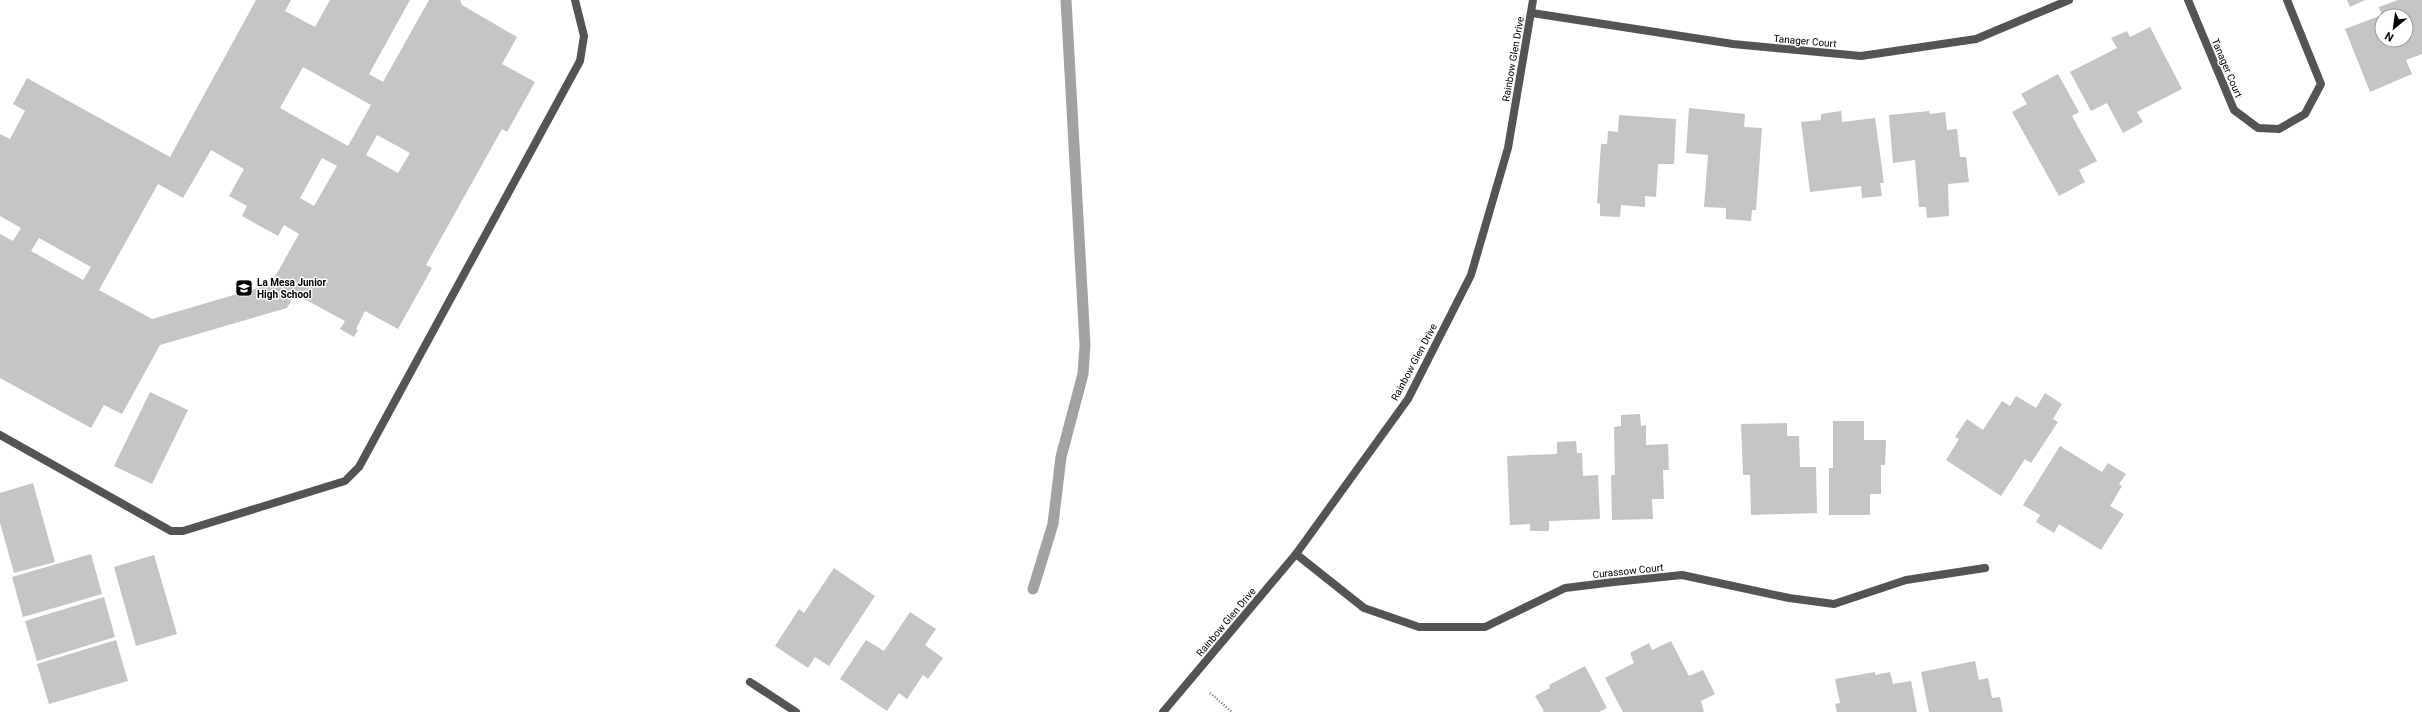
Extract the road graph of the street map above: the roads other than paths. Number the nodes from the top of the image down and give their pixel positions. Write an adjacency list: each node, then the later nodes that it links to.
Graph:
1 (575, 0): 7 (street)
2 (1533, 0): 6 (street, Rainbow Glen Drive)
3 (2069, 0): 6 (street, Tanager Court)
4 (2188, 0): 5 (street, Tanager Court)
5 (2287, 0)
6 (1532, 13): 8 (street, Rainbow Glen Drive)
7 (0, 435)
8 (1296, 554): 9 (street, Curassow Court); 12 (street, Rainbow Glen Drive)
9 (1985, 568)
10 (750, 682): 11 (street)
11 (796, 712)
12 (1163, 712)

